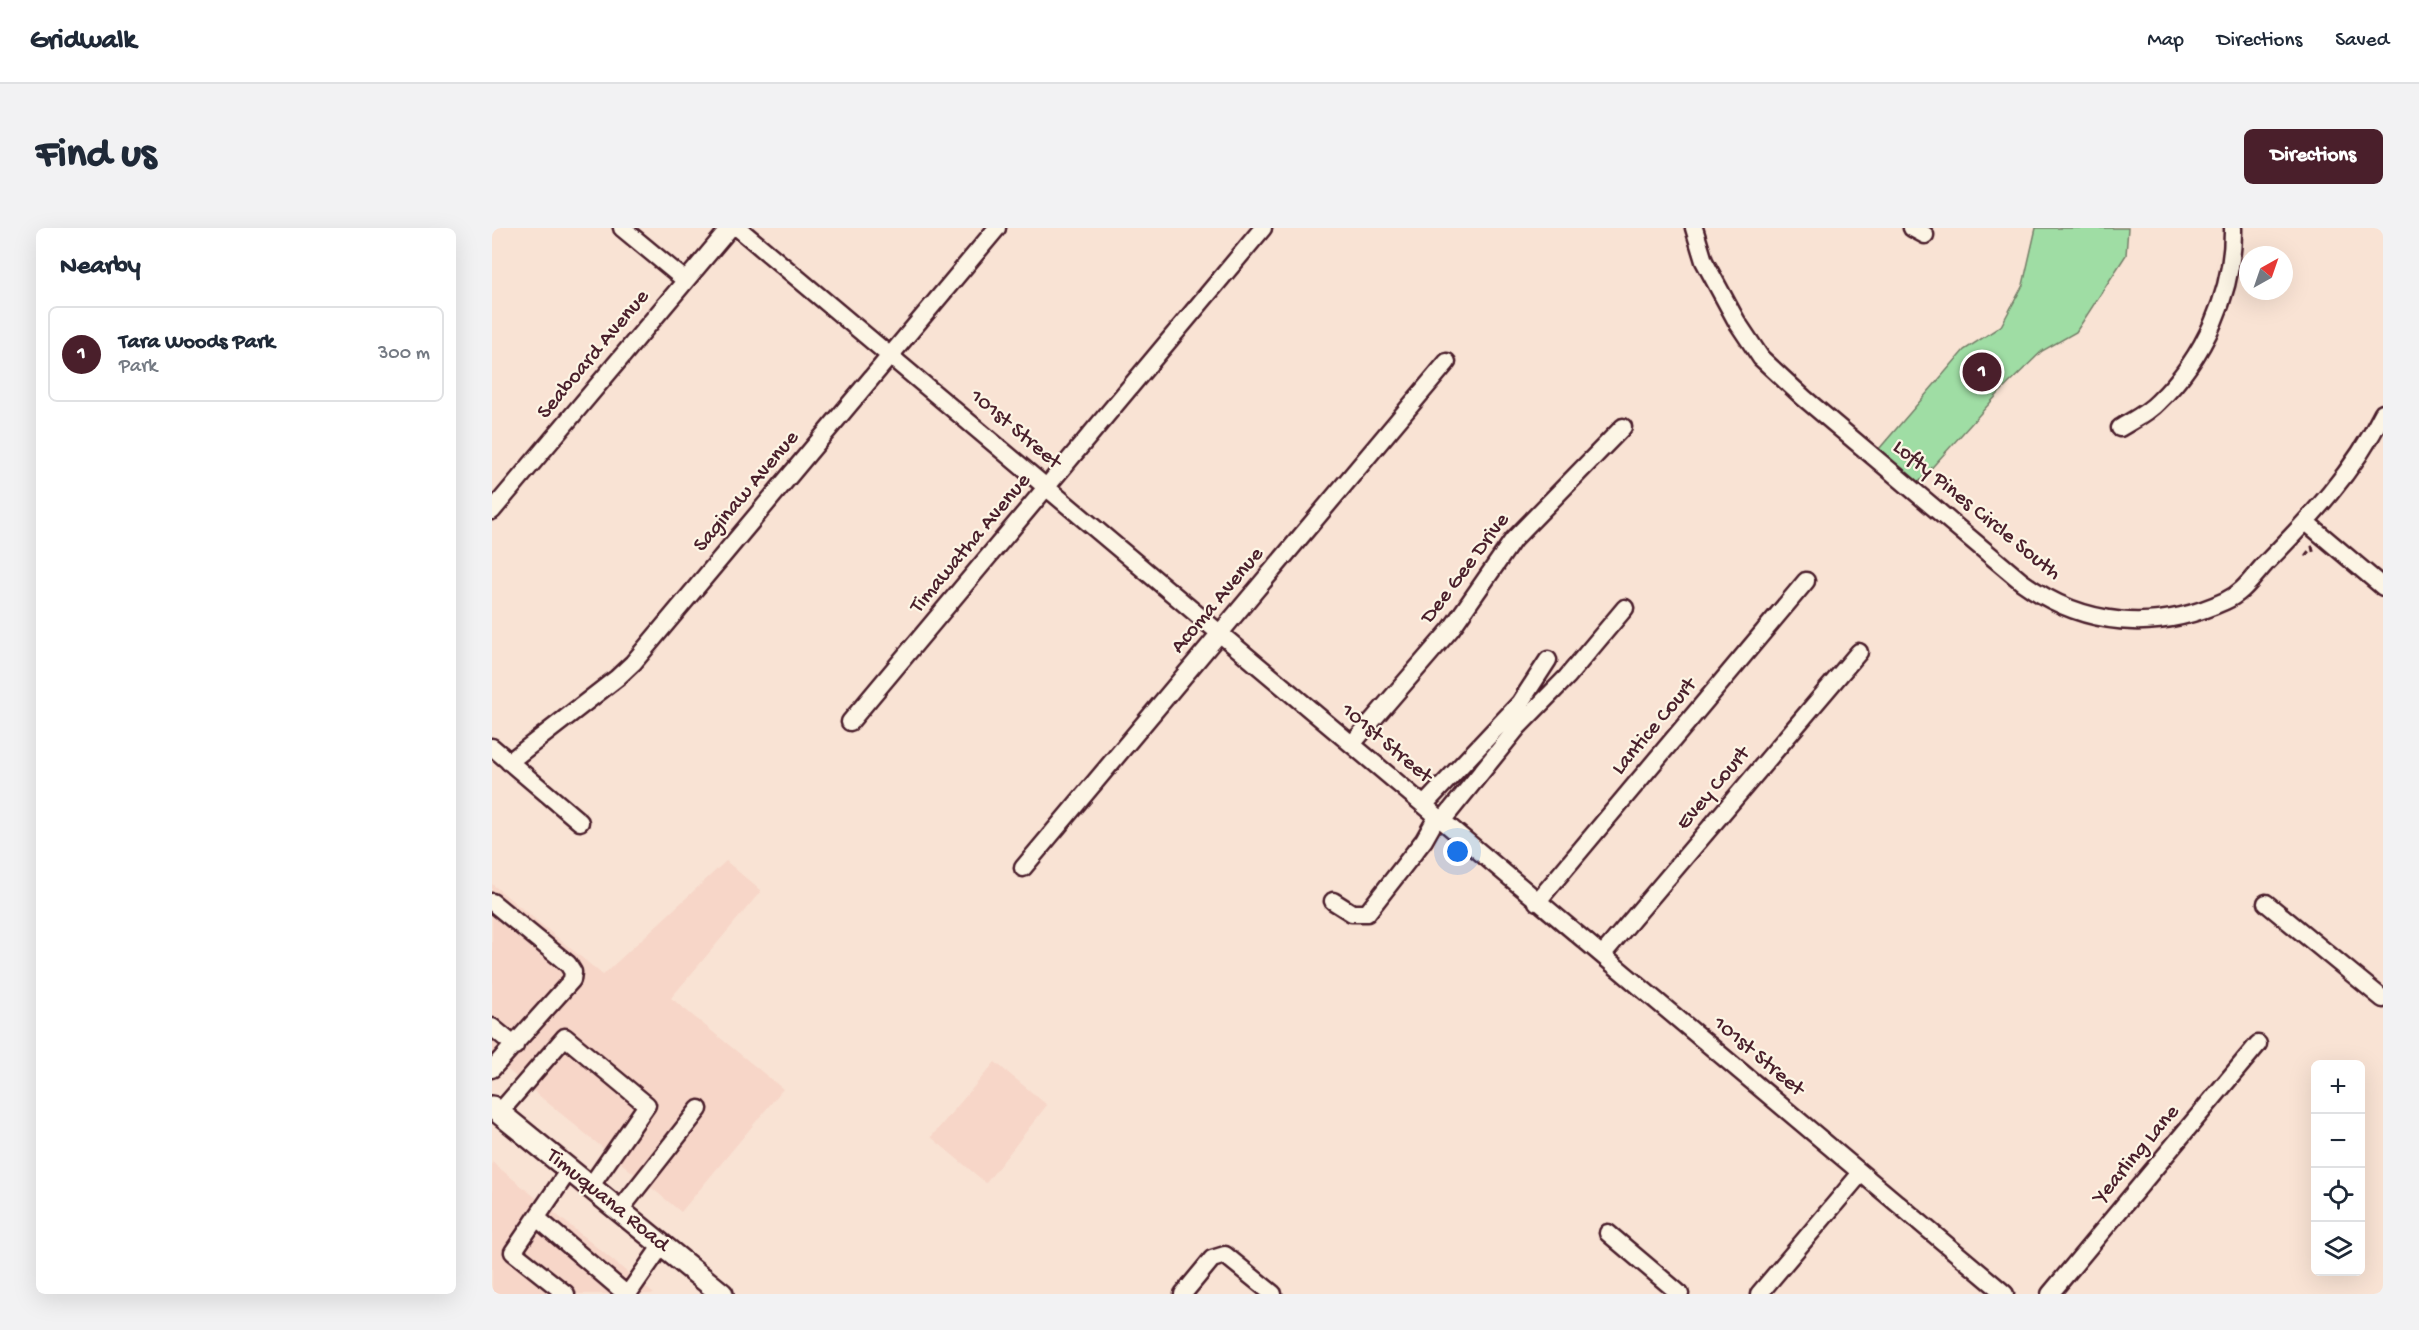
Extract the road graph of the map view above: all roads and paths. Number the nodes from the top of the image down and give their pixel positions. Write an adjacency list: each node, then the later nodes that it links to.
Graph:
1 (622, 228): 8 (street)
2 (730, 228): 8 (street, Seaboard Avenue)
3 (738, 228): 9 (street, 101st Street)
4 (997, 228): 9 (street, Saginaw Avenue)
5 (1263, 228): 14 (street, Timawatha Avenue)
6 (1694, 228): 16 (street, Lofty Pines Circle South)
7 (2233, 228): 13 (street)
8 (685, 280): 15 (street, Seaboard Avenue)
9 (890, 355): 14 (street, 101st Street); 28 (street, Saginaw Avenue)
10 (1447, 362): 22 (street, Acoma Avenue)
11 (2383, 413): 16 (street, Lofty Pines Circle South)
12 (1623, 427): 26 (street, Dee Gee Drive)
13 (2120, 429)
14 (1048, 487): 22 (street, 101st Street); 25 (street, Timawatha Avenue)
15 (492, 511)
16 (2306, 522): 20 (street)
17 (2314, 555): 18 (path)
18 (2305, 556)
19 (1806, 581): 35 (street, Lantice Court)
20 (2383, 587)
21 (1625, 608): 30 (street)
22 (1220, 633): 26 (street, 101st Street); 32 (street, Acoma Avenue)
23 (1859, 652): 37 (street, Evey Court)
24 (1548, 660): 29 (street)
25 (850, 722)
26 (1352, 744): 29 (street, 101st Street)
27 (492, 747): 28 (street)
28 (509, 762): 31 (street)
29 (1424, 805): 30 (street, 101st Street)
30 (1440, 819): 33 (street); 35 (street, 101st Street)
31 (580, 822)
32 (1023, 868)
33 (1333, 901)
34 (492, 902): 41 (street)
35 (1537, 902): 37 (street, 101st Street)
36 (2266, 903): 38 (street)
37 (1602, 955): 46 (street, 101st Street)
38 (2383, 999)
39 (492, 1027): 41 (street)
40 (2258, 1044): 60 (street, Yearling Lane)
41 (515, 1046): 42 (street)
42 (492, 1069)
43 (495, 1110): 45 (main road, Timuquana Road); 47 (street)
44 (699, 1110): 48 (street)
45 (569, 1170): 47 (main road, Timuquana Road); 49 (street)
46 (1861, 1173): 58 (street); 59 (street, 101st Street)
47 (591, 1187): 48 (main road, Timuquana Road)
48 (619, 1211): 51 (main road, Timuquana Road)
49 (537, 1218): 52 (street); 53 (street)
50 (1608, 1233): 57 (street)
51 (662, 1245): 53 (street); 54 (main road, Timuquana Road)
52 (566, 1294)
53 (627, 1294)
54 (722, 1294)
55 (1183, 1294): 56 (street)
56 (1273, 1294)
57 (1680, 1294)
58 (1759, 1294)
59 (2005, 1294)
60 (2050, 1294)

